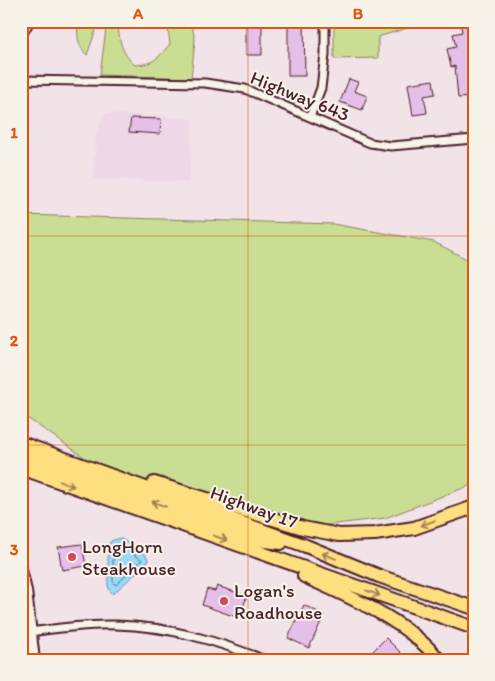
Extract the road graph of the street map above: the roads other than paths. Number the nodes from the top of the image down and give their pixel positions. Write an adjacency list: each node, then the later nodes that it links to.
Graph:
1 (30, 21): 3 (street)
2 (325, 21): 5 (street)
3 (21, 37)
4 (21, 80): 5 (street, Highway 643)
5 (310, 117): 6 (street, Highway 643)
6 (474, 139)
7 (21, 443): 10 (highway, Highway 17)
8 (21, 456): 13 (highway, one-way to 8)
9 (21, 468): 12 (highway, one-way to 12)
10 (110, 474): 11 (highway, one-way to 10); 13 (highway, Highway 17)
11 (474, 507)
12 (243, 546): 16 (highway, one-way to 16); 20 (highway)
13 (306, 546): 15 (highway, Highway 17, one-way to 13)
14 (21, 569): 17 (street)
15 (474, 608)
16 (474, 628)
17 (26, 632): 18 (street); 19 (street)
18 (34, 660)
19 (264, 660)
20 (439, 660)

